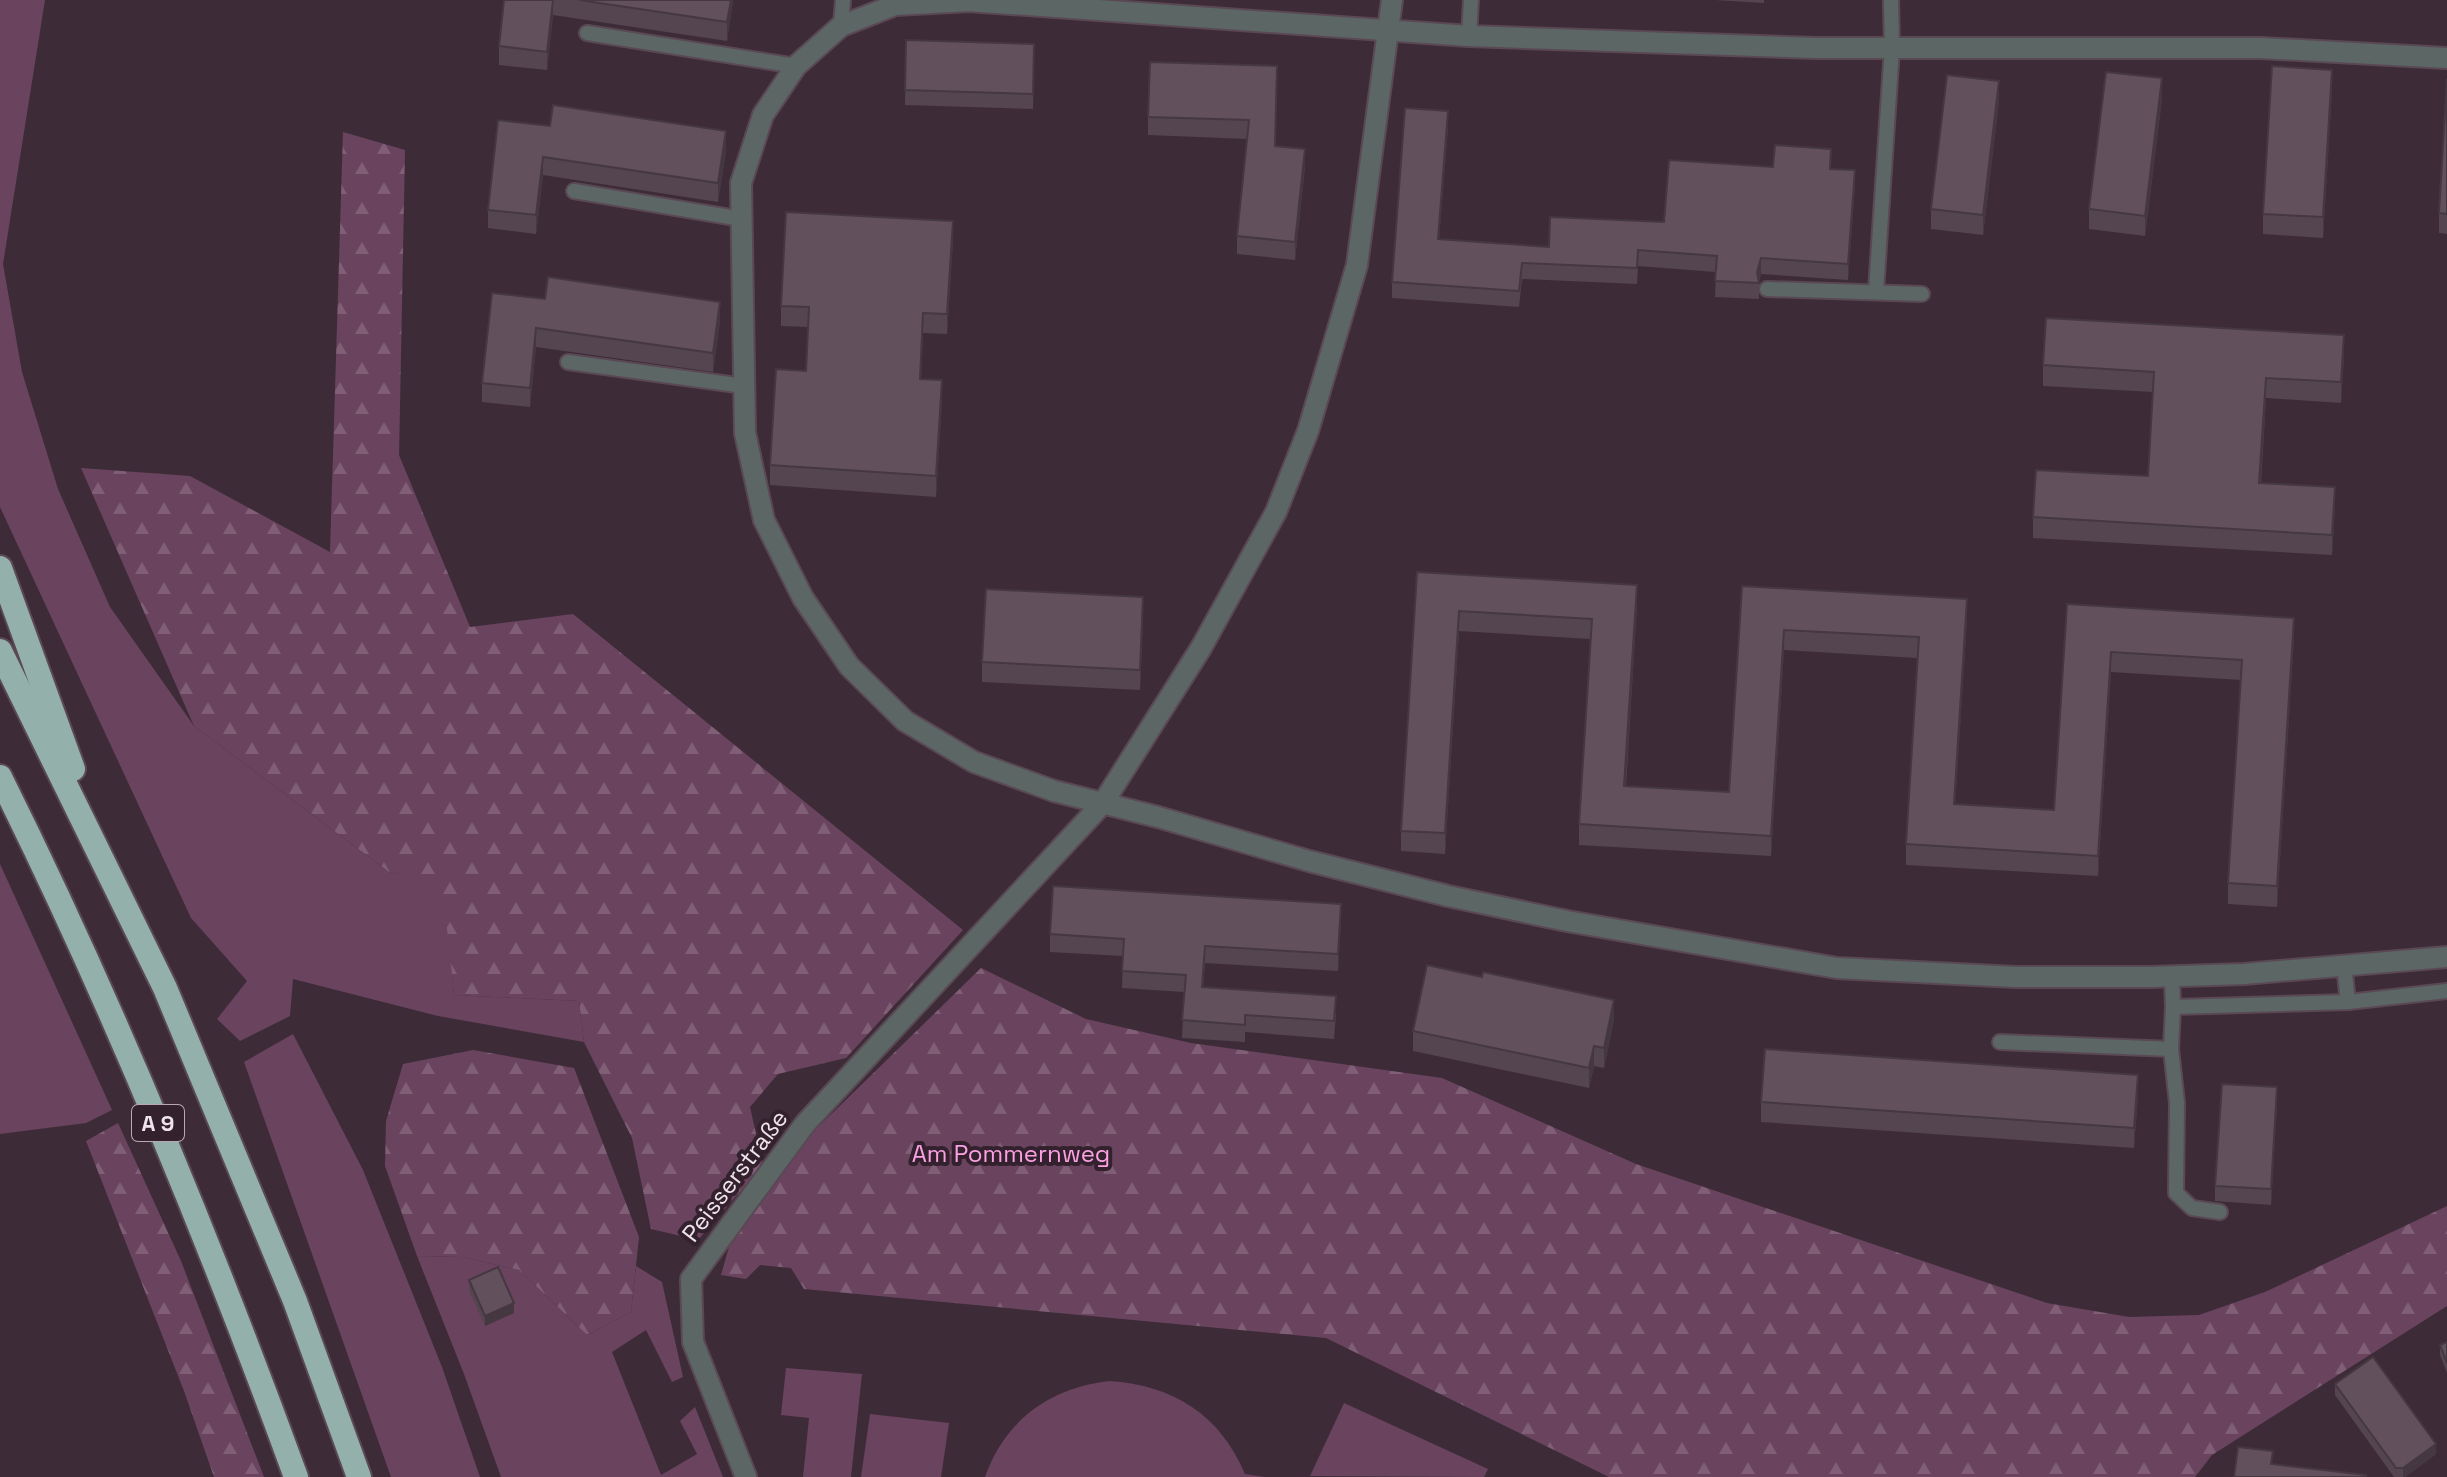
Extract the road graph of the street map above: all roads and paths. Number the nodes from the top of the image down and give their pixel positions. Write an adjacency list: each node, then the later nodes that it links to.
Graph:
1 (843, 0): 6 (lane)
2 (1392, 0): 7 (street, Peisserstraße)
3 (1471, 0): 9 (lane)
4 (1891, 0): 10 (lane)
5 (1093, 5): 6 (street); 7 (street)
6 (841, 26): 12 (street)
7 (1390, 31): 9 (street); 23 (street, Peisserstraße)
8 (587, 33): 12 (lane)
9 (1469, 36): 10 (street)
10 (1892, 48): 11 (street); 16 (lane)
11 (2447, 58)
12 (796, 66): 14 (street)
13 (574, 191): 14 (lane)
14 (742, 219): 19 (street)
15 (1767, 289): 16 (lane)
16 (1876, 291): 17 (lane)
17 (1922, 294)
18 (568, 362): 19 (lane)
19 (744, 386): 23 (street)
20 (0, 568): 24 (highway)
21 (0, 651): 24 (highway, A 9)
22 (0, 777): 34 (highway, A 9)
23 (1103, 803): 27 (street); 36 (street, Peisserstraße)
24 (111, 877): 35 (highway, A 9)
25 (2447, 957): 26 (street)
26 (2344, 965): 27 (street); 29 (lane)
27 (2172, 977): 30 (lane)
28 (2447, 991): 29 (lane)
29 (2348, 1002): 30 (lane)
30 (2173, 1007): 32 (lane)
31 (2000, 1042): 32 (lane)
32 (2171, 1049): 33 (lane)
33 (2220, 1212)
34 (296, 1477)
35 (359, 1477)
36 (746, 1477)

